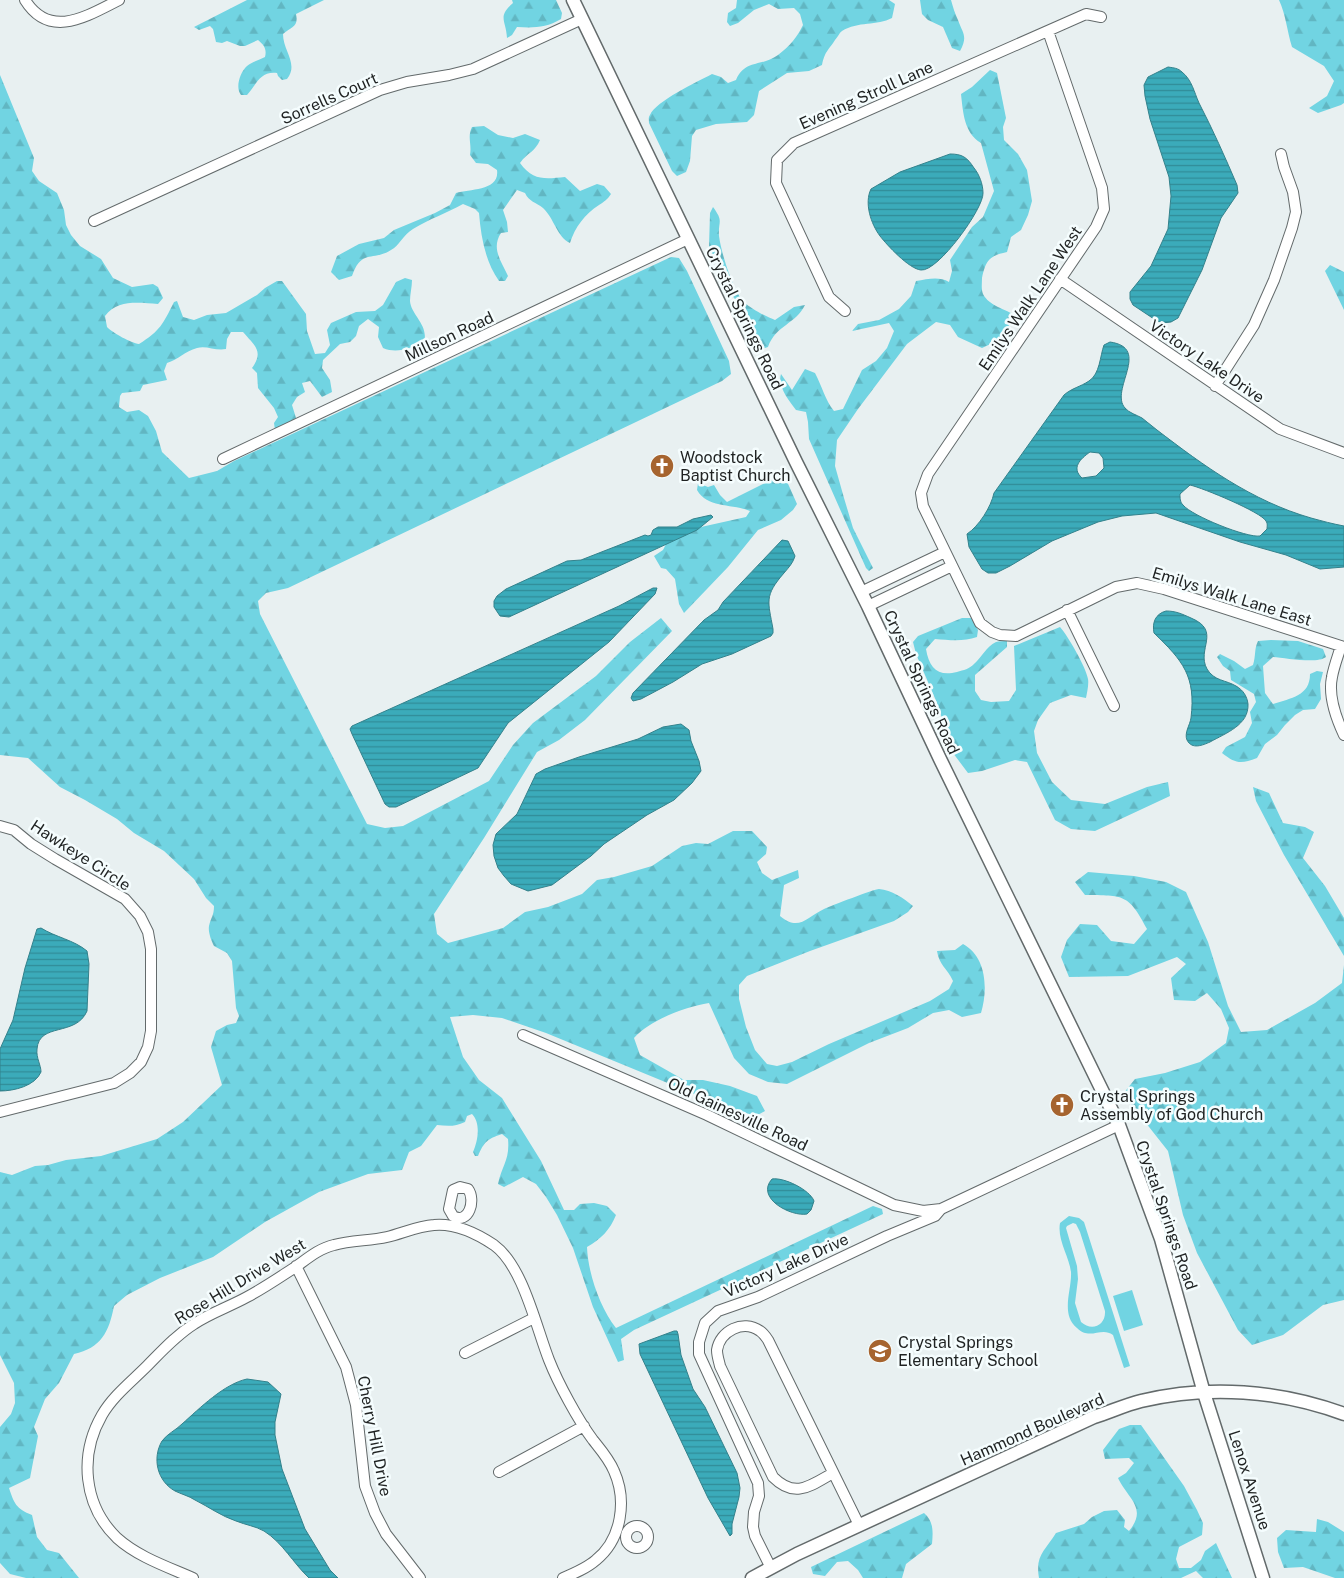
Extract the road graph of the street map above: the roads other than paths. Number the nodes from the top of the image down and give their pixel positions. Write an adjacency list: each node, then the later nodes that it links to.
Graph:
1 (25, 0): 2 (street)
2 (119, 0)
3 (573, 0): 5 (street, Crystal Springs Road)
4 (1101, 17): 6 (street, Evening Stroll Lane)
5 (582, 19): 8 (street, Sorrells Court); 9 (street, Crystal Springs Road)
6 (1048, 31): 10 (street, Emilys Walk Lane West); 11 (street, Evening Stroll Lane)
7 (1281, 154): 12 (street)
8 (94, 221)
9 (688, 239): 14 (street, Millson Road); 17 (street, Crystal Springs Road)
10 (1060, 279): 12 (street, Victory Lake Drive); 15 (street, Emilys Walk Lane West)
11 (845, 311)
12 (1215, 386): 13 (street, Victory Lake Drive)
13 (1344, 454)
14 (223, 459)
15 (945, 552): 16 (street, Emilys Walk Lane West); 17 (street)
16 (952, 566): 18 (street); 19 (street, Emilys Walk Lane East)
17 (861, 592): 18 (street, Crystal Springs Road)
18 (868, 606): 26 (street, Crystal Springs Road)
19 (1067, 610): 20 (street, Emilys Walk Lane East); 21 (street)
20 (1343, 646): 22 (street)
21 (1114, 706)
22 (1344, 736)
23 (0, 826): 25 (street, Hawkeye Circle)
24 (523, 1035): 27 (street, Old Gainesville Road)
25 (0, 1112)
26 (1119, 1126): 27 (street, Victory Lake Drive); 31 (street, Crystal Springs Road)
27 (941, 1209): 37 (street, Victory Lake Drive)
28 (296, 1266): 29 (street, Rose Hill Drive West); 38 (street, Rose Hill Drive West); 39 (street, Cherry Hill Drive)
29 (534, 1318): 30 (street); 33 (street, Rose Hill Drive West)
30 (465, 1353)
31 (1204, 1393): 32 (street, Hammond Boulevard); 36 (street, Hammond Boulevard); 42 (street, Lenox Avenue)
32 (1344, 1414)
33 (584, 1426): 34 (street); 40 (street, Rose Hill Drive West)
34 (499, 1472)
35 (833, 1473): 35 (street); 36 (street)
36 (859, 1525): 37 (street, Hammond Boulevard)
37 (771, 1568): 41 (street, Hammond Boulevard)
38 (193, 1578)
39 (420, 1578)
40 (564, 1578)
41 (752, 1578)
42 (1263, 1578)

